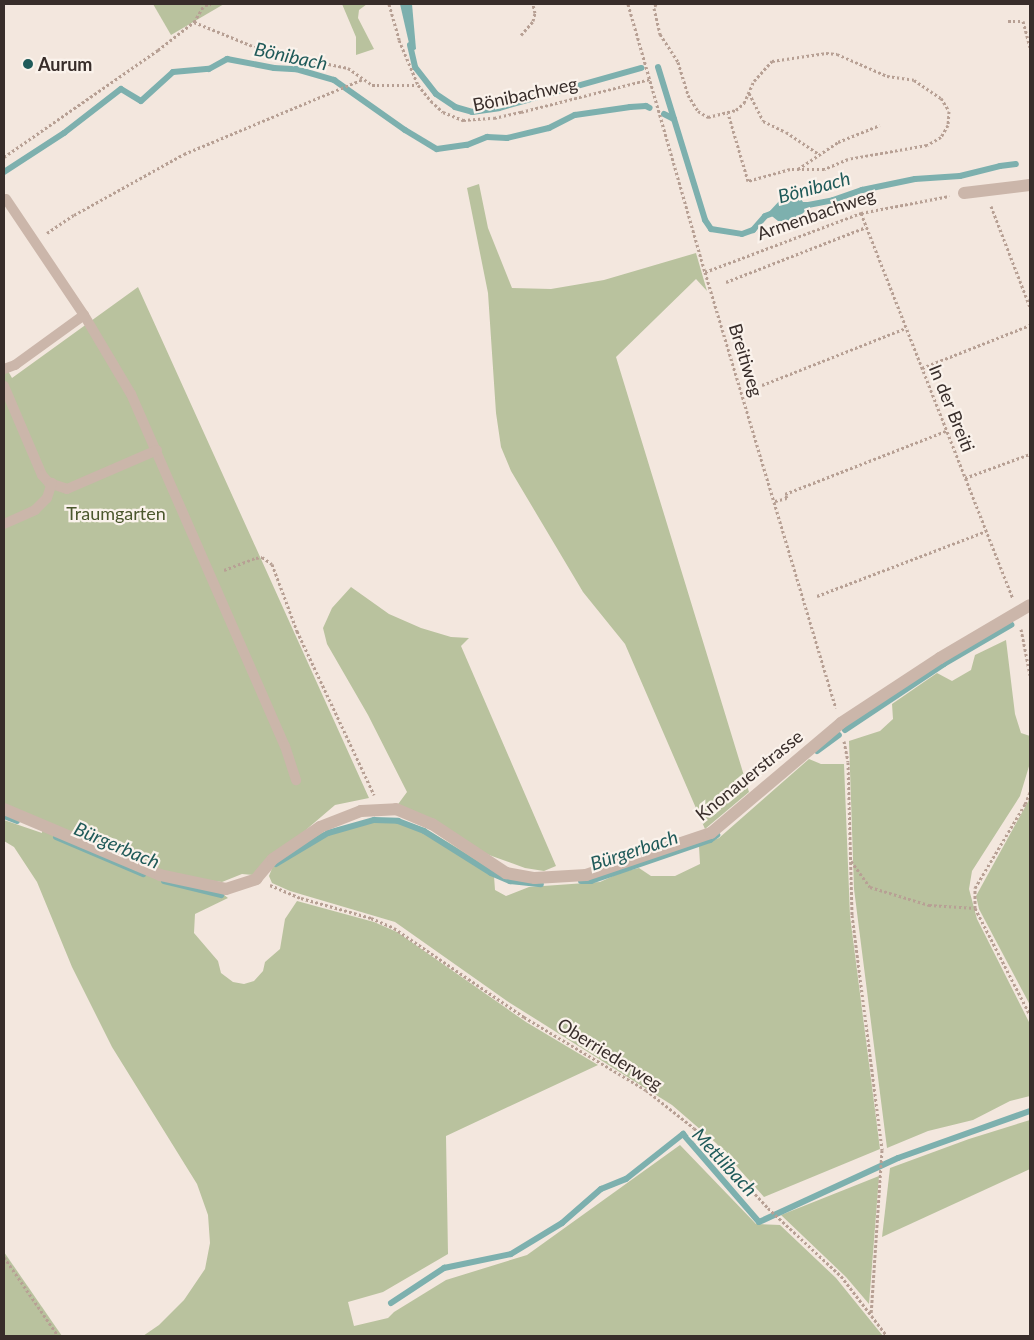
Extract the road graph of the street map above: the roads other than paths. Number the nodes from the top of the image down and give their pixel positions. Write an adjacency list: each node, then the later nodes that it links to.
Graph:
1 (1030, 186): 2 (street)
2 (964, 193)
3 (6, 199): 4 (lane)
4 (84, 315): 5 (lane); 7 (lane)
5 (4, 369)
6 (4, 386): 8 (lane)
7 (157, 450): 8 (lane); 11 (lane)
8 (52, 483): 9 (lane)
9 (4, 524)
10 (1030, 605): 12 (street, Knonauerstrasse)
11 (296, 780)
12 (4, 809)

